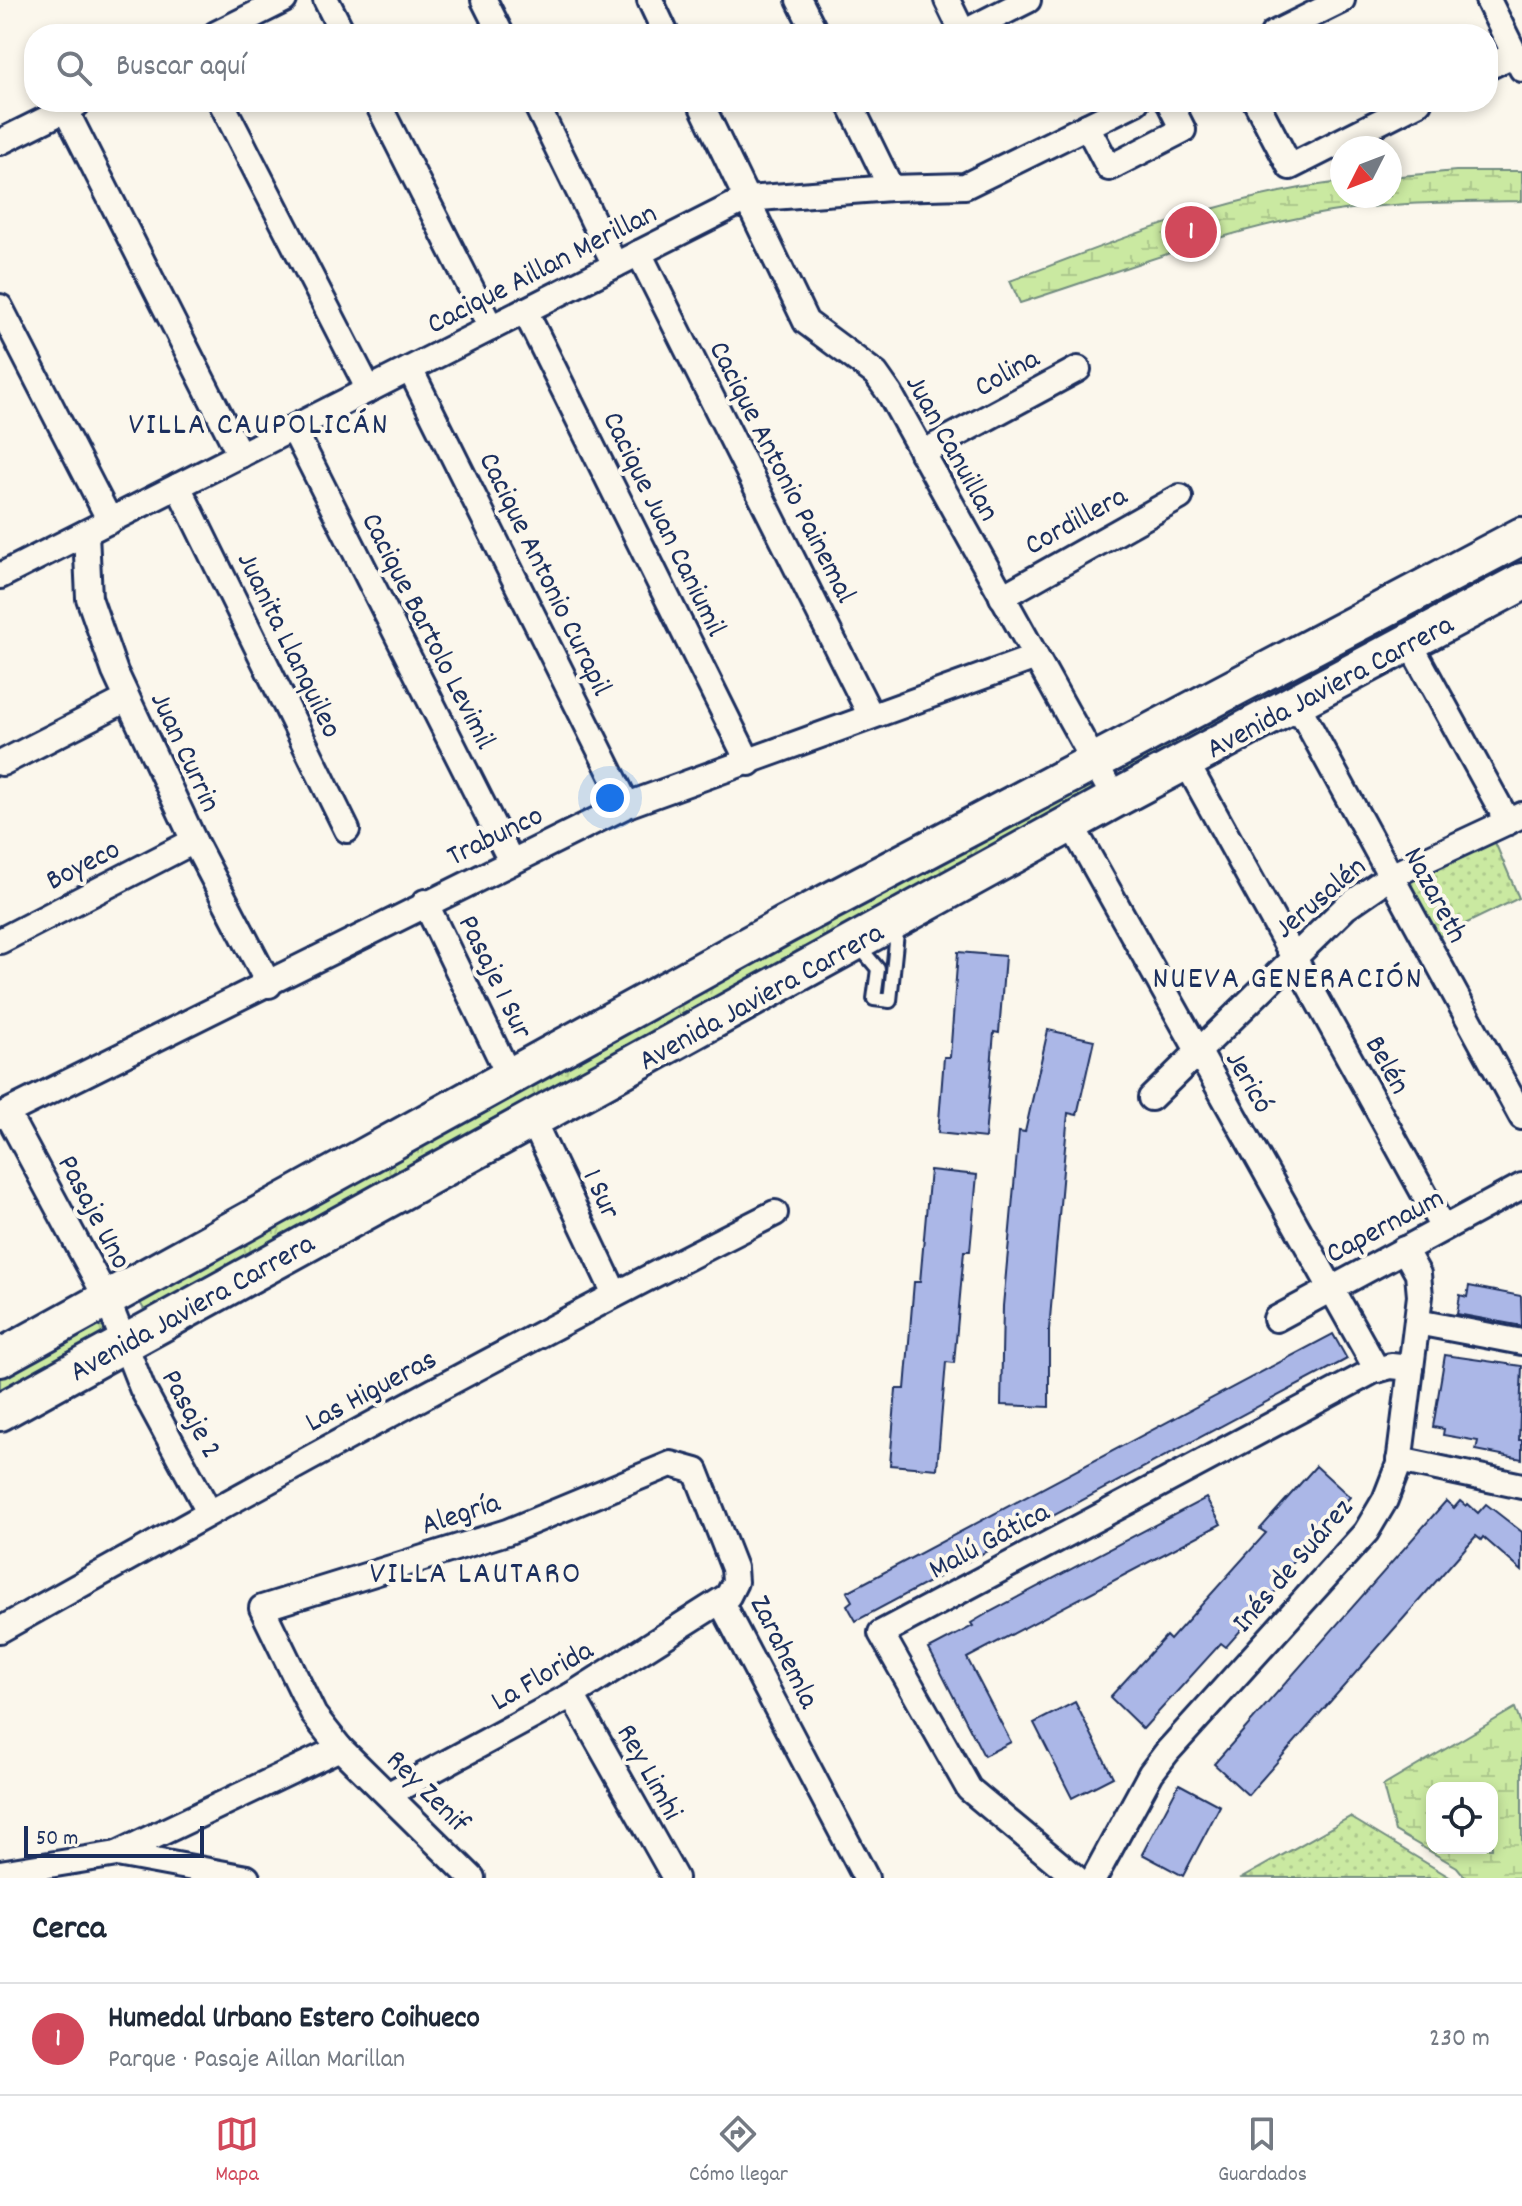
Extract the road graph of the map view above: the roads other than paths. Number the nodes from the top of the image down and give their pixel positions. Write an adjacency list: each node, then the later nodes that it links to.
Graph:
1 (284, 0): 10 (street)
2 (326, 0): 11 (street)
3 (484, 0): 12 (street)
4 (650, 0): 13 (street)
5 (799, 0): 14 (street)
6 (947, 0): 15 (street)
7 (1028, 0): 16 (street)
8 (1342, 0): 17 (street)
9 (1488, 0): 18 (street)
10 (236, 24)
11 (338, 24)
12 (496, 24)
13 (661, 24)
14 (811, 24)
15 (958, 24)
16 (980, 24)
17 (1293, 24)
18 (1518, 61): 19 (street)
19 (1498, 65)
20 (60, 112): 32 (street)
21 (75, 112): 45 (street)
22 (226, 112): 42 (street)
23 (382, 112): 39 (street)
24 (540, 112): 36 (street)
25 (705, 112): 34 (street, Juan Canuillan)
26 (854, 112): 33 (street)
27 (1116, 112): 31 (street, Cacique Aillan Merillan)
28 (1174, 112): 31 (street)
29 (1261, 112): 30 (street)
30 (1399, 112)
31 (1087, 126): 33 (street, Cacique Aillan Merillan)
32 (0, 142)
33 (891, 188): 34 (street, Cacique Aillan Merillan)
34 (746, 199): 35 (street, Cacique Aillan Merillan); 44 (street, Juan Canuillan)
35 (639, 253): 36 (street, Cacique Aillan Merillan); 58 (street, Cacique Antonio Painemal)
36 (615, 265): 38 (street, Cacique Aillan Merillan)
37 (0, 307): 48 (street)
38 (525, 311): 39 (street, Cacique Aillan Merillan); 62 (street, Cacique Juan Caniumil)
39 (491, 328): 40 (street, Cacique Aillan Merillan)
40 (410, 369): 42 (street, Cacique Aillan Merillan); 64 (street, Cacique Antonio Curapil)
41 (1078, 369): 44 (street, Colina)
42 (369, 390): 43 (street, Cacique Aillan Merillan)
43 (293, 428): 45 (street, Cacique Aillan Merillan); 69 (street, Cacique Bartolo Levimil)
44 (922, 453): 53 (street, Juan Canuillan)
45 (240, 455): 46 (street, Cacique Aillan Merillan)
46 (178, 486): 48 (street, Cacique Aillan Merillan); 67 (street, Juanita Llanquileo)
47 (1180, 497): 53 (street, Cordillera)
48 (110, 521): 49 (street, Cacique Aillan Merillan)
49 (86, 533): 51 (street, Cacique Aillan Merillan); 56 (street, Juan Currin)
50 (1522, 536): 59 (main road, Avenida Javiera Carrera)
51 (0, 576)
52 (1522, 582): 54 (main road, Avenida Javiera Carrera)
53 (1002, 597): 55 (street, Juan Canuillan)
54 (1409, 642): 57 (main road, Avenida Javiera Carrera); 65 (street)
55 (1036, 657): 58 (street, Trabunco); 59 (street, Juan Canuillan)
56 (127, 699): 61 (street); 68 (street, Juan Currin)
57 (1296, 702): 60 (main road, Avenida Javiera Carrera); 70 (street, Nazareth)
58 (871, 716): 62 (street, Trabunco)
59 (1094, 762): 63 (street, Juan Canuillan); 78 (main road, Avenida Javiera Carrera)
60 (1186, 762): 63 (main road, Avenida Javiera Carrera); 75 (street, Belén)
61 (2, 763)
62 (749, 763): 64 (street, Trabunco)
63 (1115, 799): 66 (main road, Avenida Javiera Carrera)
64 (627, 805): 69 (street, Trabunco)
65 (1515, 819): 70 (street, Jerusalén)
66 (1071, 824): 72 (main road, Avenida Javiera Carrera); 77 (street, Jericó)
67 (347, 830)
68 (194, 841): 73 (street, Boyeco); 76 (street, Juan Currin)
69 (511, 861): 71 (street, Trabunco)
70 (1391, 876): 75 (street, Jerusalén); 81 (street, Nazareth)
71 (425, 902): 76 (street, Trabunco); 78 (street, Pasaje 1 Sur)
72 (898, 920): 74 (main road, Avenida Javiera Carrera); 74 (lane)
73 (0, 941)
74 (855, 941): 82 (main road, Avenida Javiera Carrera)
75 (1295, 958): 77 (street, Jerusalén); 85 (street, Belén)
76 (269, 985): 80 (street, Trabunco)
77 (1198, 1051): 79 (street, Jerusalén); 87 (street, Jericó)
78 (510, 1078): 89 (main road, Avenida Javiera Carrera)
79 (1151, 1098)
80 (3, 1114): 89 (street, Pasaje Uno)
81 (1522, 1117)
82 (532, 1119): 88 (street, 1 Sur); 93 (main road, Avenida Javiera Carrera)
83 (1522, 1186): 85 (street, Capernaum)
84 (775, 1213): 88 (street, Las Higueras)
85 (1443, 1228): 86 (street, Capernaum)
86 (1404, 1249): 87 (street, Capernaum); 91 (street, Inés de Suárez)
87 (1332, 1288): 90 (street, Capernaum); 96 (street, Jericó)
88 (615, 1294): 101 (street, Las Higueras)
89 (107, 1299): 93 (street, Pasaje Uno); 94 (main road, Avenida Javiera Carrera)
90 (1276, 1319)
91 (1417, 1322): 92 (street); 95 (street, Inés de Suárez)
92 (1522, 1342)
93 (122, 1344): 97 (main road, Avenida Javiera Carrera); 101 (street, Pasaje 2)
94 (0, 1358)
95 (1411, 1368): 96 (street, Malú Gática); 98 (street, Inés de Suárez)
96 (1377, 1370): 114 (street, Malú Gática)
97 (0, 1412)
98 (1399, 1460): 100 (street); 115 (street, Inés de Suárez)
99 (671, 1464): 102 (street, Zarahemla); 105 (street, Alegría)
100 (1522, 1486)
101 (209, 1512): 103 (street, Las Higueras)
102 (721, 1602): 104 (street, La Florida); 113 (street, Zarahemla)
103 (0, 1630)
104 (572, 1695): 106 (street, La Florida); 112 (street, Rey Limhi)
105 (340, 1748): 106 (street, Rey Zenif); 107 (street)
106 (389, 1794): 111 (street, Rey Zenif)
107 (117, 1854): 108 (street); 109 (street)
108 (12, 1873)
109 (216, 1874): 110 (street)
110 (247, 1878)
111 (472, 1878)
112 (675, 1878)
113 (866, 1878)
114 (1076, 1878)
115 (1094, 1878)

